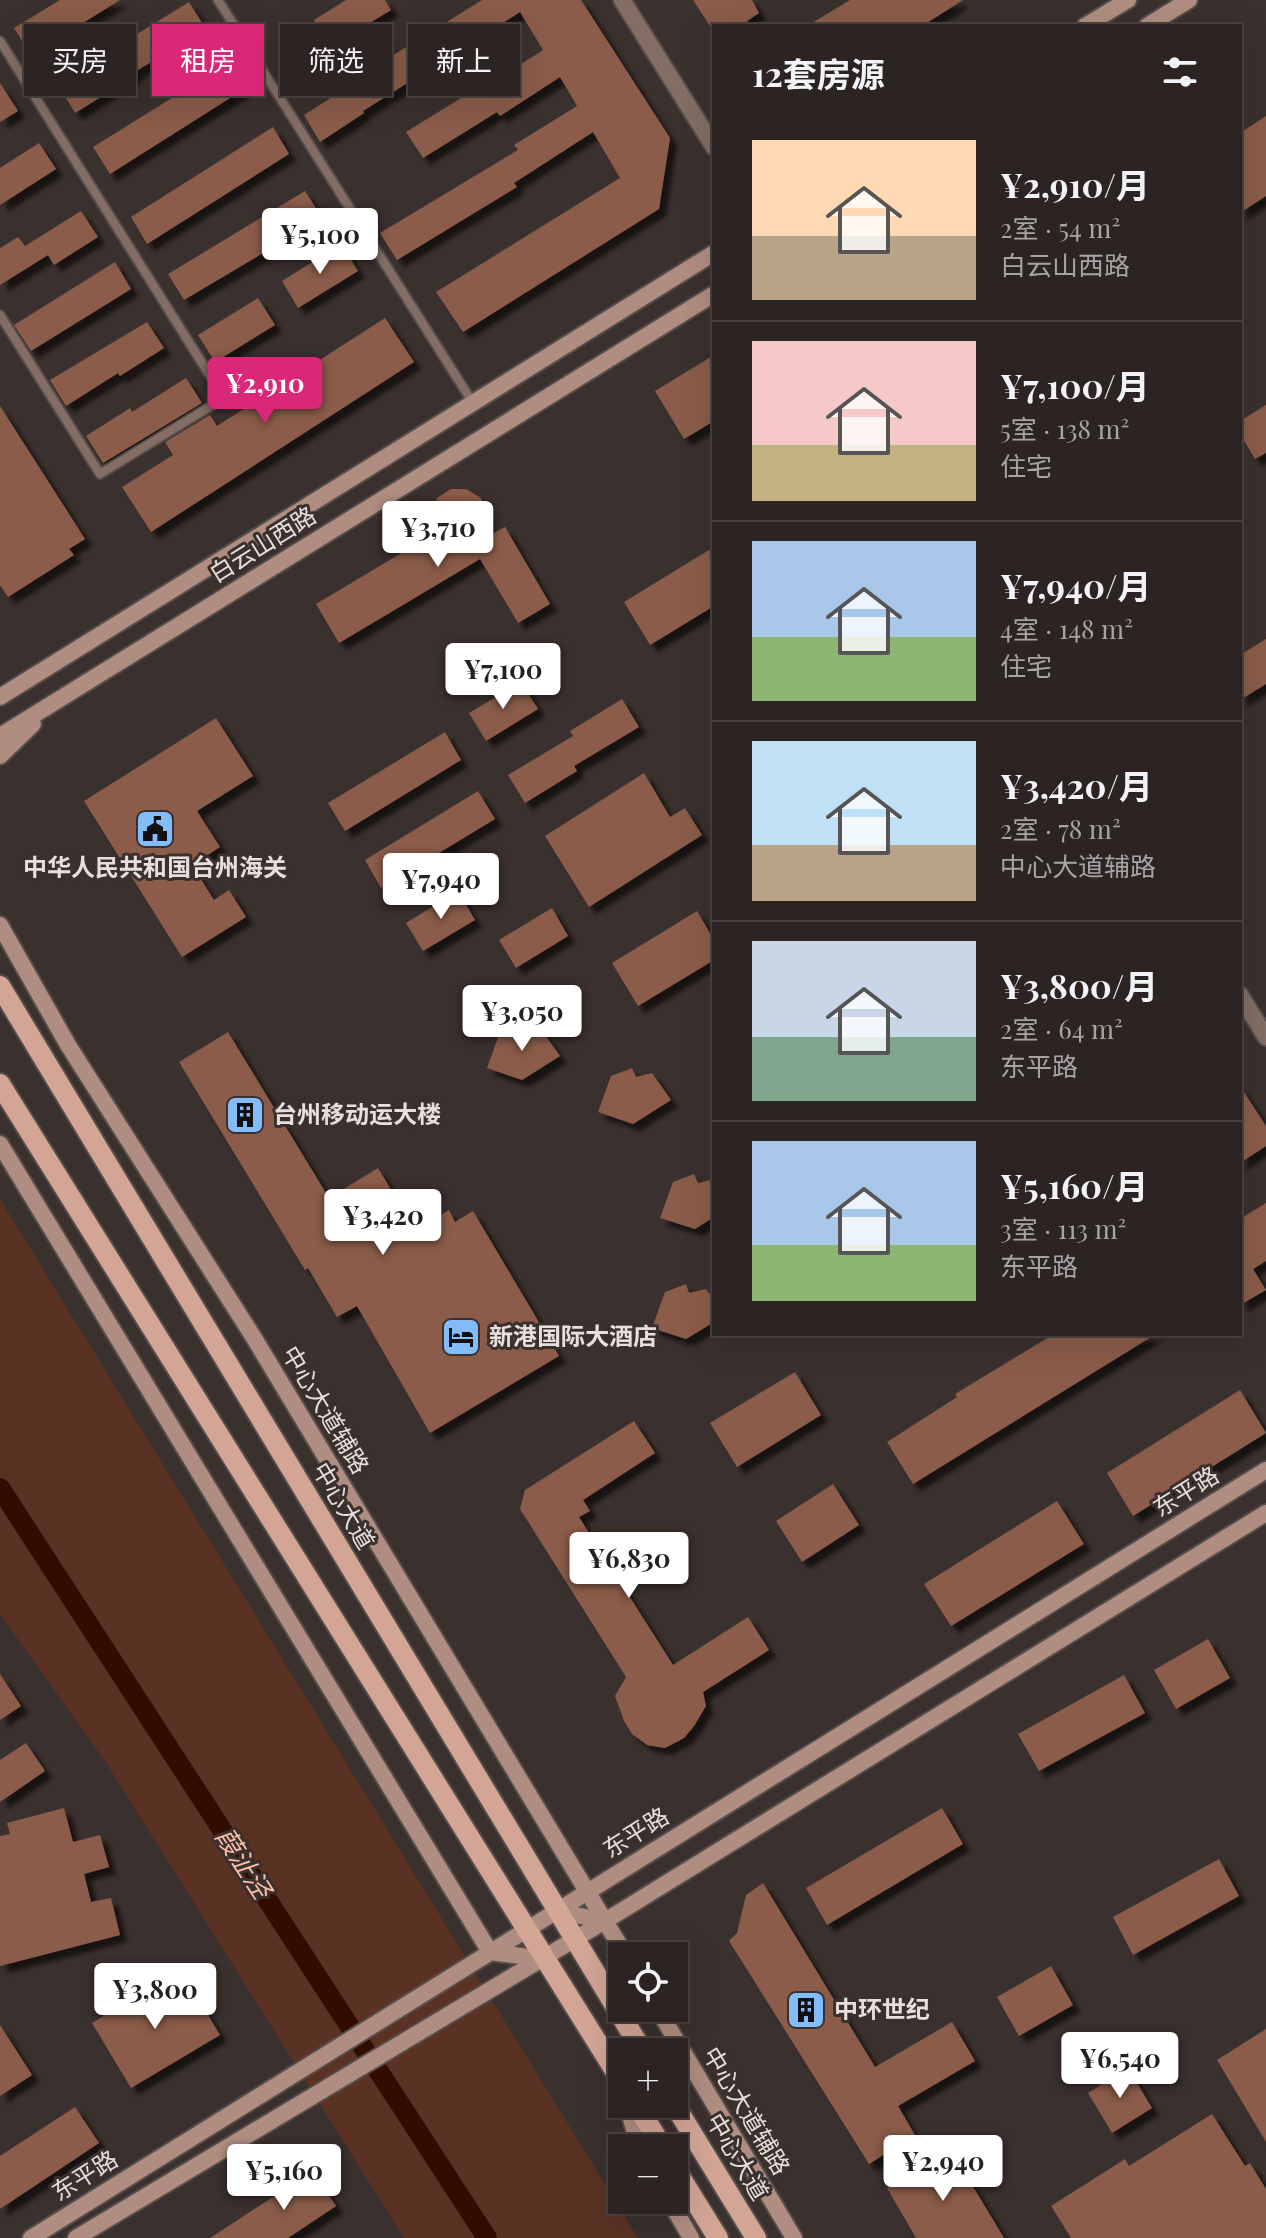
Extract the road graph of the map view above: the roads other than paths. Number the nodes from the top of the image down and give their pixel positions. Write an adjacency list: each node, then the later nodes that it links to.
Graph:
1 (218, 0): 12 (lane)
2 (622, 0): 8 (street)
3 (1128, 0): 5 (main road)
4 (1189, 0): 6 (main road)
5 (1088, 24)
6 (1150, 24)
7 (0, 41): 11 (lane)
8 (712, 144)
9 (712, 254): 12 (main road, 白云山西路)
10 (712, 295): 16 (main road, 白云山西路)
11 (0, 315)
12 (473, 403): 13 (main road, 白云山西路)
13 (53, 664): 14 (main road, 白云山西路); 15 (main road, 白云山西路)
14 (0, 684)
15 (0, 697)
16 (56, 701): 17 (main road, 白云山西路); 18 (main road)
17 (0, 736)
18 (0, 756)
19 (0, 925): 27 (main road, 中心大道辅路)
20 (0, 986): 28 (main road, 中心大道)
21 (1242, 998): 22 (street)
22 (1266, 1037)
23 (0, 1084): 30 (main road)
24 (0, 1144): 33 (main road)
25 (1266, 1470): 27 (main road, 东平路)
26 (1266, 1513): 29 (main road, 东平路)
27 (587, 1892): 28 (main road, 东平路); 29 (main road, 中心大道辅路)
28 (556, 1911): 29 (main road); 30 (main road, 东平路); 31 (main road, 中心大道)
29 (605, 1921): 31 (main road, 东平路); 32 (main road, 中心大道辅路)
30 (525, 1929): 33 (main road, 东平路); 34 (main road)
31 (573, 1940): 34 (main road, 东平路); 36 (main road, 中心大道)
32 (618, 1942)
33 (490, 1952): 34 (main road); 41 (main road, 东平路)
34 (544, 1959): 37 (main road); 42 (main road, 东平路)
35 (665, 2022): 46 (main road, 中心大道辅路)
36 (634, 2038)
37 (608, 2061)
38 (683, 2118): 45 (main road, 中心大道)
39 (688, 2190): 44 (main road)
40 (677, 2214): 43 (main road)
41 (31, 2238)
42 (76, 2238)
43 (691, 2238)
44 (718, 2238)
45 (756, 2238)
46 (794, 2238)

